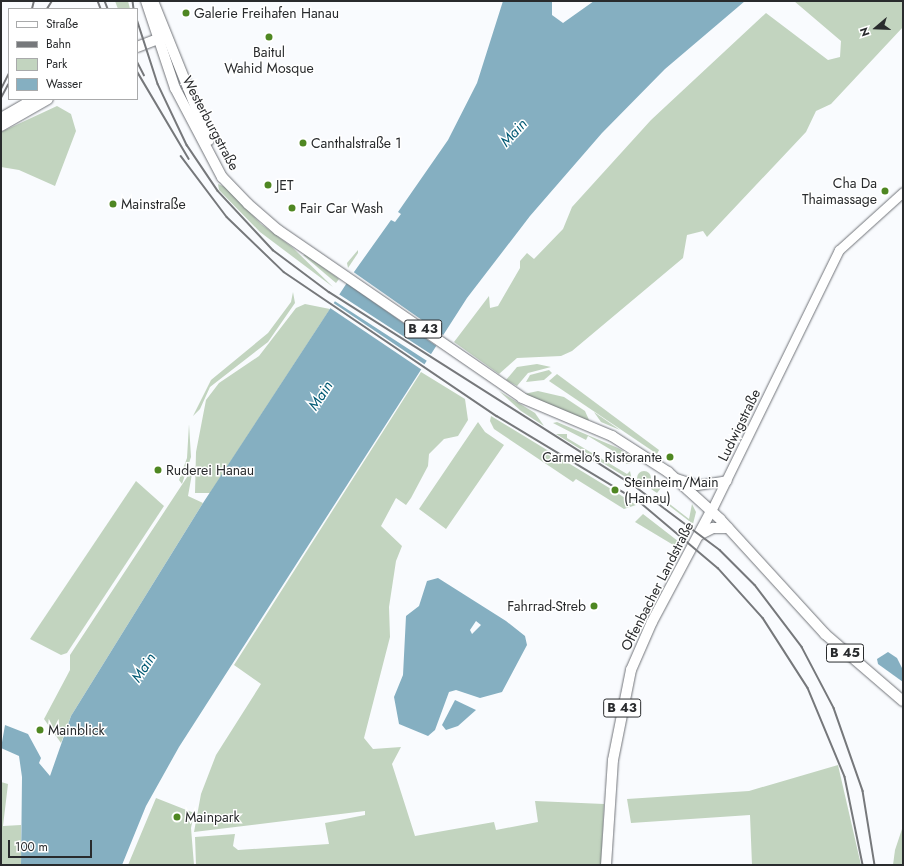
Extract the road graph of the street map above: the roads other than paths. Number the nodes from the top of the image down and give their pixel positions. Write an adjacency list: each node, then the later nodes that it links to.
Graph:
1 (146, 1): 4 (main road, Westerburgstraße / B 43)
2 (153, 1): 3 (main road, Westerburgstraße / B 43)
3 (169, 33): 4 (main road); 12 (main road, Westerburgstraße / B 43)
4 (159, 36): 5 (main road); 6 (main road); 12 (main road, Westerburgstraße / B 43)
5 (138, 42)
6 (138, 46)
7 (33, 100): 9 (main road)
8 (46, 100): 9 (main road)
9 (15, 115): 10 (main road); 11 (main road)
10 (1, 118)
11 (1, 126)
12 (226, 176): 14 (main road, Westerburgstraße / B 43)
13 (903, 192): 15 (main road, Ludwigstraße)
14 (676, 478): 15 (main road); 16 (main road, B 43)
15 (727, 480): 16 (main road, Ludwigstraße)
16 (712, 511): 17 (main road, B 45); 18 (main road, Offenbacher Landstraße / B 43)
17 (728, 528): 18 (main road); 19 (main road, B 45)
18 (699, 535): 20 (main road, Offenbacher Landstraße / B 43)
19 (903, 701)
20 (606, 865)

